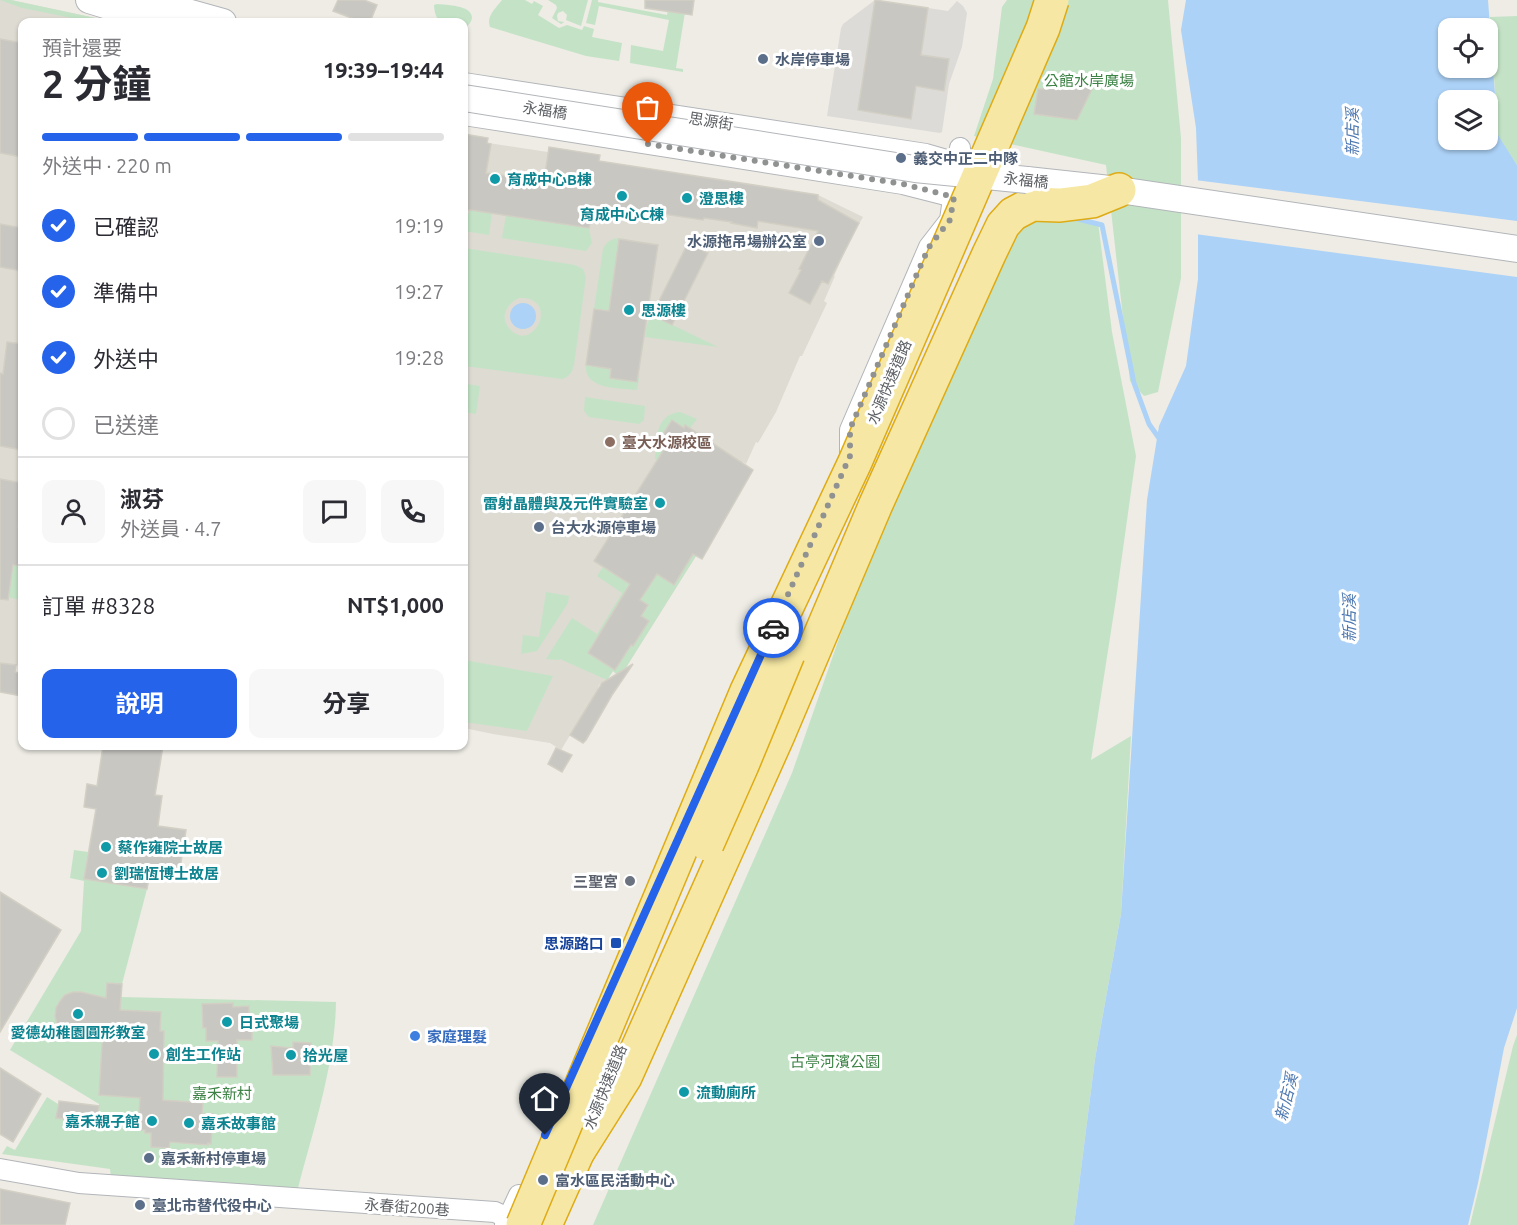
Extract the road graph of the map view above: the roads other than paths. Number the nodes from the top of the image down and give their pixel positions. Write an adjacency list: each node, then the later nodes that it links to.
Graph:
1 (88, 0): 5 (street)
2 (144, 0): 6 (street)
3 (1052, 0): 18 (highway, 水源快速道路, bridge)
4 (1073, 0): 16 (highway, 水源快速道路, bridge)
5 (147, 18)
6 (209, 18)
7 (468, 84): 12 (street, 思源街)
8 (468, 99): 10 (street, 永福橋, bridge)
9 (468, 116): 12 (street)
10 (1026, 180): 11 (street, 永福橋); 15 (street, bridge)
11 (1119, 190): 14 (street, 永福橋); 16 (highway)
12 (954, 197): 13 (street)
13 (950, 220): 15 (street); 15 (street)
14 (1517, 249)
15 (858, 446): 18 (street)
16 (579, 1150): 19 (highway, 水源快速道路)
17 (0, 1169): 18 (street, 永春街200巷)
18 (512, 1223)
19 (545, 1225)

